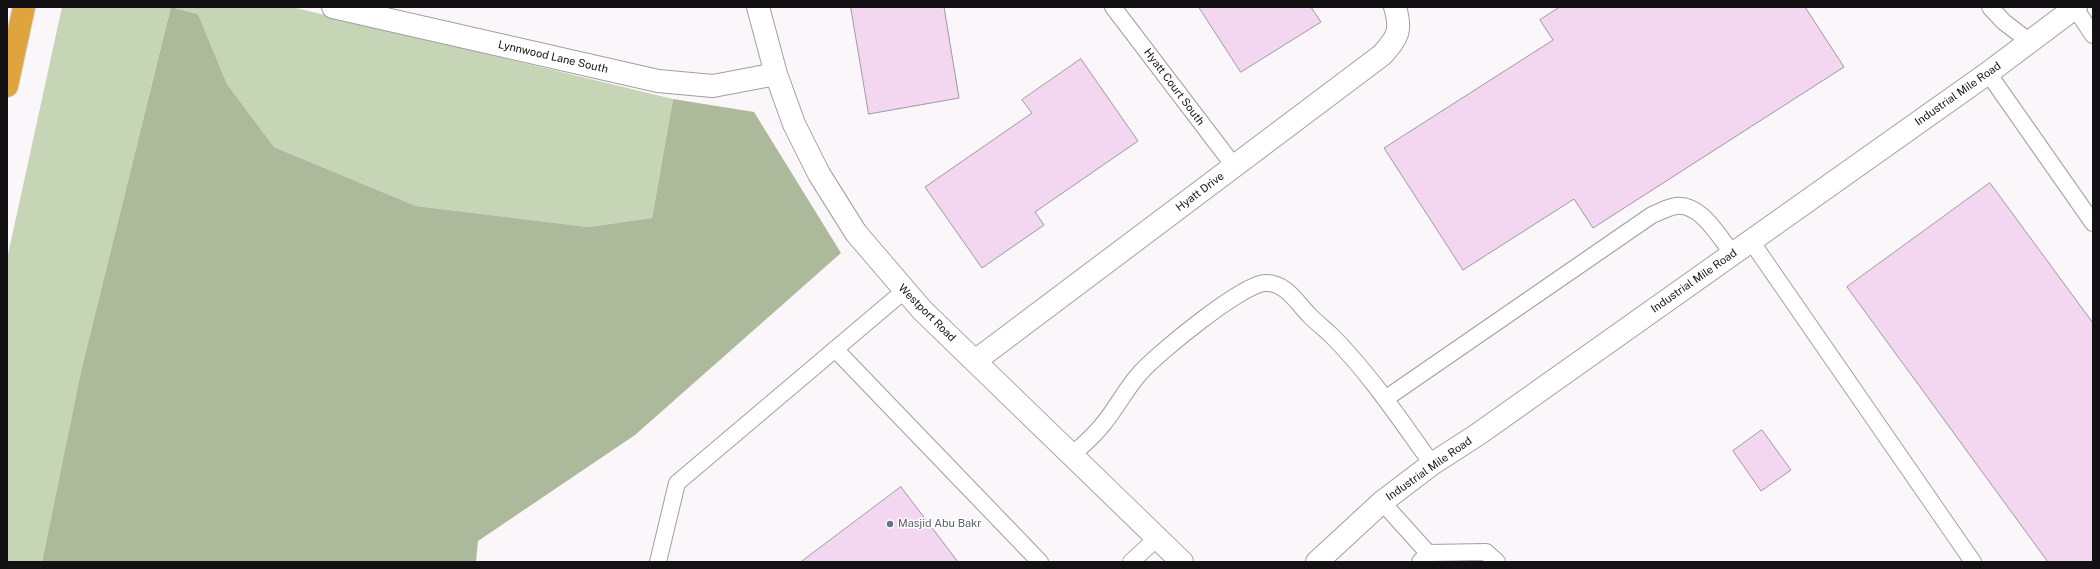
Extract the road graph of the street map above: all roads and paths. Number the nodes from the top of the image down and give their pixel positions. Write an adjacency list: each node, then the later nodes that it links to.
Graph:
1 (24, 7): 12 (highway)
2 (332, 7): 11 (street, Lynnwood Lane South)
3 (758, 7): 11 (street, Westport Road)
4 (1113, 7): 13 (lane, Hyatt Court South)
5 (1395, 7): 13 (street, Hyatt Drive)
6 (1990, 7): 9 (lane)
7 (2076, 7): 8 (lane); 9 (street, Industrial Mile Road)
8 (2093, 35)
9 (2030, 42): 10 (street, Industrial Mile Road)
10 (1988, 73): 14 (lane); 15 (street, Industrial Mile Road)
11 (776, 74): 17 (street, Westport Road)
12 (7, 86)
13 (1234, 166): 19 (street, Hyatt Drive)
14 (2093, 223)
15 (1751, 241): 16 (street, Industrial Mile Road); 32 (lane)
16 (1733, 254): 20 (lane); 22 (street, Industrial Mile Road)
17 (904, 291): 18 (lane); 19 (street, Westport Road)
18 (835, 349): 26 (lane); 27 (lane)
19 (975, 361): 21 (street, Westport Road)
20 (1385, 399): 21 (lane); 22 (lane)
21 (1072, 455): 24 (street, Westport Road)
22 (1432, 464): 23 (street, Industrial Mile Road)
23 (1382, 502): 25 (lane); 30 (street, Industrial Mile Road)
24 (1157, 538): 28 (lane); 29 (street, Westport Road)
25 (1424, 557): 31 (lane)
26 (658, 562)
27 (1040, 562)
28 (1131, 562)
29 (1182, 562)
30 (1316, 562)
31 (1497, 562)
32 (1973, 562)

